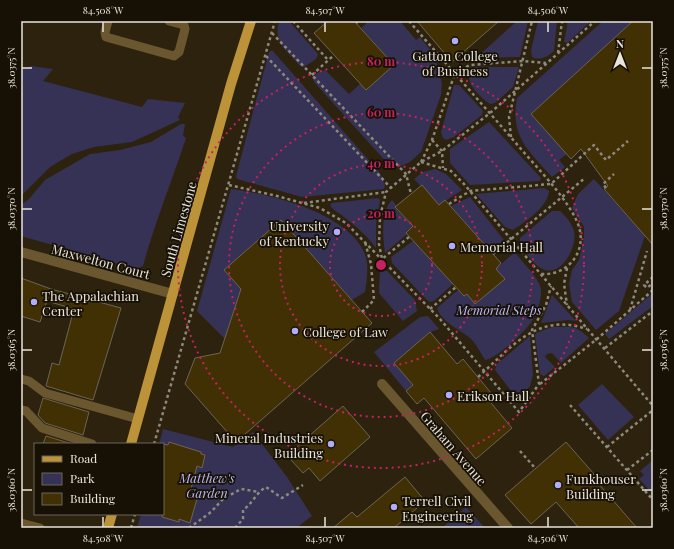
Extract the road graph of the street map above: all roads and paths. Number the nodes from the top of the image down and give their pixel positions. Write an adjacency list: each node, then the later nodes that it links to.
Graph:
1 (108, 21): 2 (lane)
2 (169, 21)
3 (251, 21): 54 (main road, South Limestone)
4 (275, 21): 10 (path)
5 (293, 21): 14 (path)
6 (410, 21): 17 (path)
7 (532, 21): 15 (path)
8 (562, 21): 11 (path)
9 (595, 21): 11 (path)
10 (272, 32): 13 (path); 18 (path)
11 (558, 53): 16 (path)
12 (334, 55): 14 (path)
13 (265, 56): 30 (path); 32 (path)
14 (328, 60): 18 (path)
15 (523, 61): 16 (path); 17 (path); 19 (path)
16 (547, 63): 19 (path)
17 (455, 73): 20 (path); 22 (path)
18 (312, 75): 27 (path)
19 (516, 92): 20 (path); 21 (path)
20 (490, 113): 21 (path); 24 (path)
21 (511, 137): 31 (path)
22 (432, 140): 24 (path); 25 (path)
23 (628, 141): 31 (path)
24 (442, 150): 25 (path); 26 (path)
25 (421, 162): 26 (path); 27 (path)
26 (443, 168): 34 (path)
27 (406, 174): 32 (path); 36 (path)
28 (614, 174): 33 (path)
29 (585, 178): 37 (path)
30 (229, 184): 38 (path); 76 (path)
31 (551, 184): 34 (path); 37 (path)
32 (391, 188): 35 (path)
33 (606, 188)
34 (470, 191): 39 (path); 41 (path)
35 (386, 192): 38 (path); 46 (path)
36 (411, 194)
37 (562, 198): 41 (path); 47 (path)
38 (302, 203): 42 (path)
39 (449, 204)
40 (409, 237): 46 (path)
41 (510, 239): 45 (path); 48 (path)
42 (365, 242): 46 (path); 59 (path)
43 (21, 252): 54 (street, Maxwelton Court)
44 (647, 252): 57 (path)
45 (494, 254)
46 (382, 259): 56 (path)
47 (567, 267): 48 (path); 55 (path)
48 (540, 274): 51 (path)
49 (653, 277): 50 (path)
50 (653, 283)
51 (551, 286): 55 (path); 61 (path)
52 (456, 287): 56 (path)
53 (653, 290): 57 (path)
54 (173, 294): 73 (main road, South Limestone)
55 (568, 305): 60 (path)
56 (430, 309): 64 (path)
57 (629, 310): 62 (path)
58 (653, 311): 63 (path)
59 (362, 312)
60 (588, 329): 61 (path); 62 (path)
61 (532, 330): 64 (path); 68 (path)
62 (597, 340): 63 (path); 68 (path)
63 (605, 348): 70 (path)
64 (484, 371): 65 (path); 68 (path)
65 (478, 377)
66 (21, 379): 73 (lane)
67 (382, 384): 93 (street, Graham Avenue)
68 (539, 384)
69 (570, 405): 77 (path)
70 (653, 406)
71 (21, 410): 74 (lane)
72 (653, 410): 77 (path)
73 (138, 419): 75 (main road, South Limestone)
74 (89, 443)
75 (131, 443)
76 (154, 443)
77 (607, 447): 81 (path)
78 (653, 450): 81 (path)
79 (520, 451): 80 (path)
80 (535, 468)
81 (627, 470): 84 (path)
82 (303, 485): 83 (path)
83 (259, 492): 91 (path); 92 (path)
84 (653, 500)
85 (112, 515): 89 (main road)
86 (135, 515): 90 (path)
87 (21, 523): 88 (lane)
88 (40, 528)
89 (108, 528)
90 (131, 528)
91 (189, 528)
92 (235, 528)
93 (508, 528)

